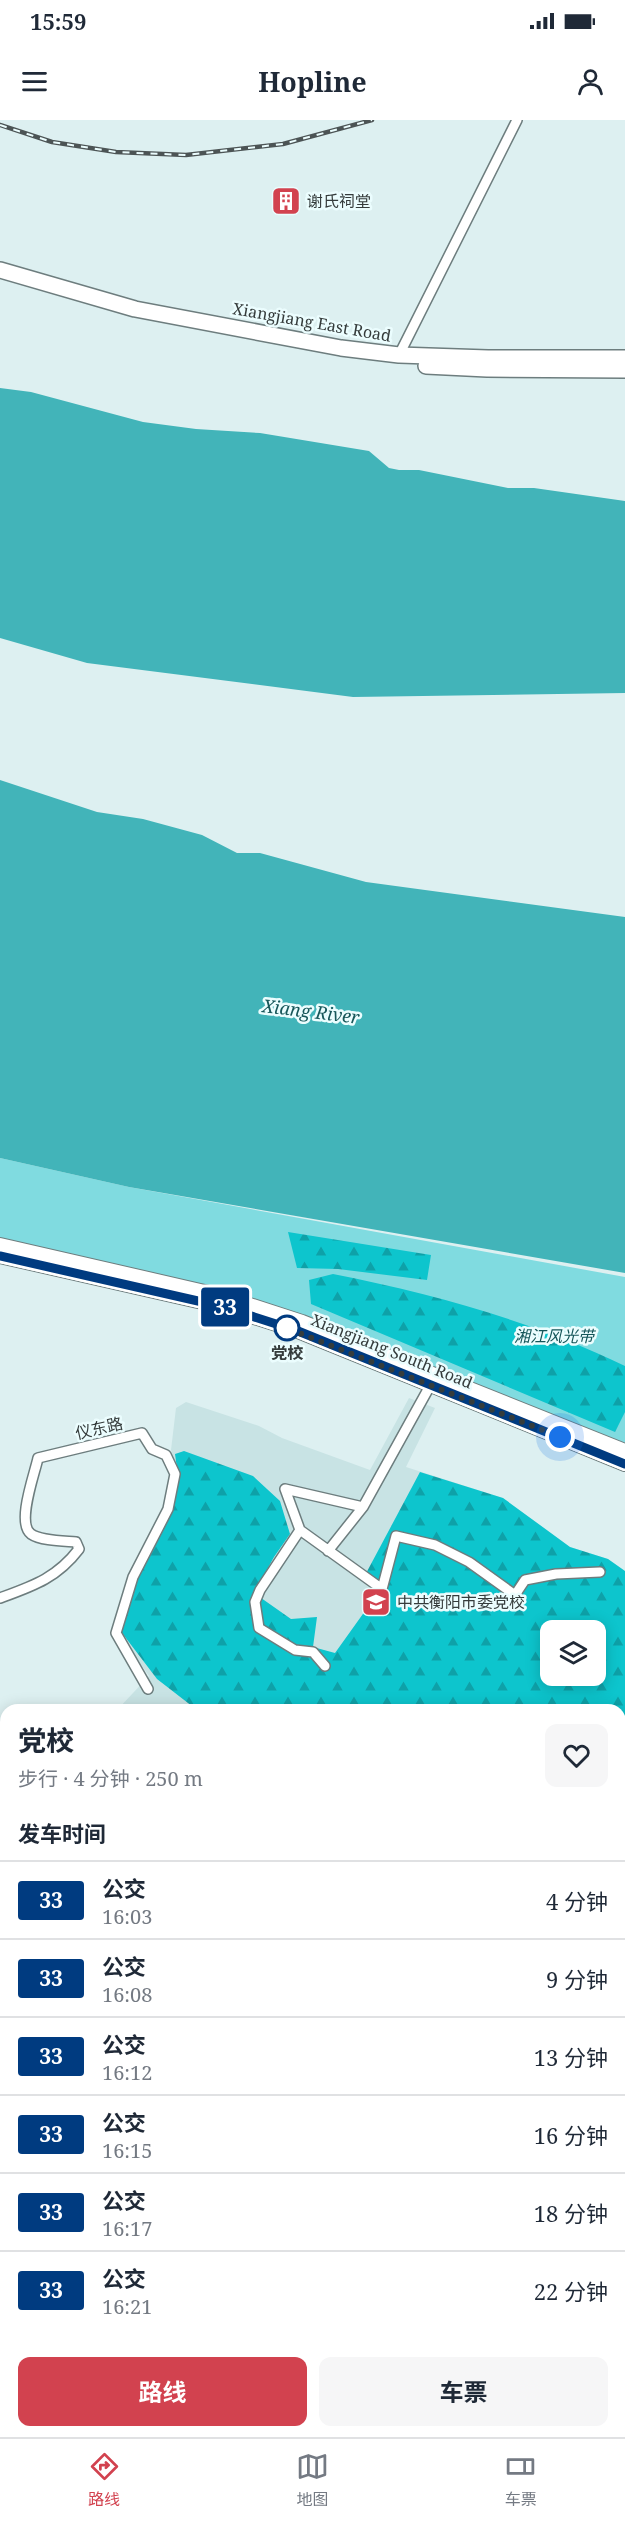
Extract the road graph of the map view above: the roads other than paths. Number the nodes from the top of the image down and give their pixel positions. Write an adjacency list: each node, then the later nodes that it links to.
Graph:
1 (517, 120): 4 (street)
2 (0, 270): 4 (main road, Xiangjiang East Road)
3 (0, 280): 6 (main road, Xiangjiang East Road)
4 (399, 355): 5 (main road, Xiangjiang East Road)
5 (625, 358)
6 (625, 370)
7 (0, 1245): 10 (main road, Xiangjiang South Road)
8 (0, 1256): 9 (main road, Xiangjiang South Road)
9 (431, 1384): 11 (main road, Xiangjiang South Road); 12 (street)
10 (625, 1450)
11 (625, 1464)
12 (363, 1507): 13 (street); 14 (street)
13 (300, 1530): 14 (street); 17 (street)
14 (328, 1551): 15 (street)
15 (600, 1572)
16 (0, 1598): 18 (street, 仪东路)
17 (326, 1666)
18 (148, 1689)

